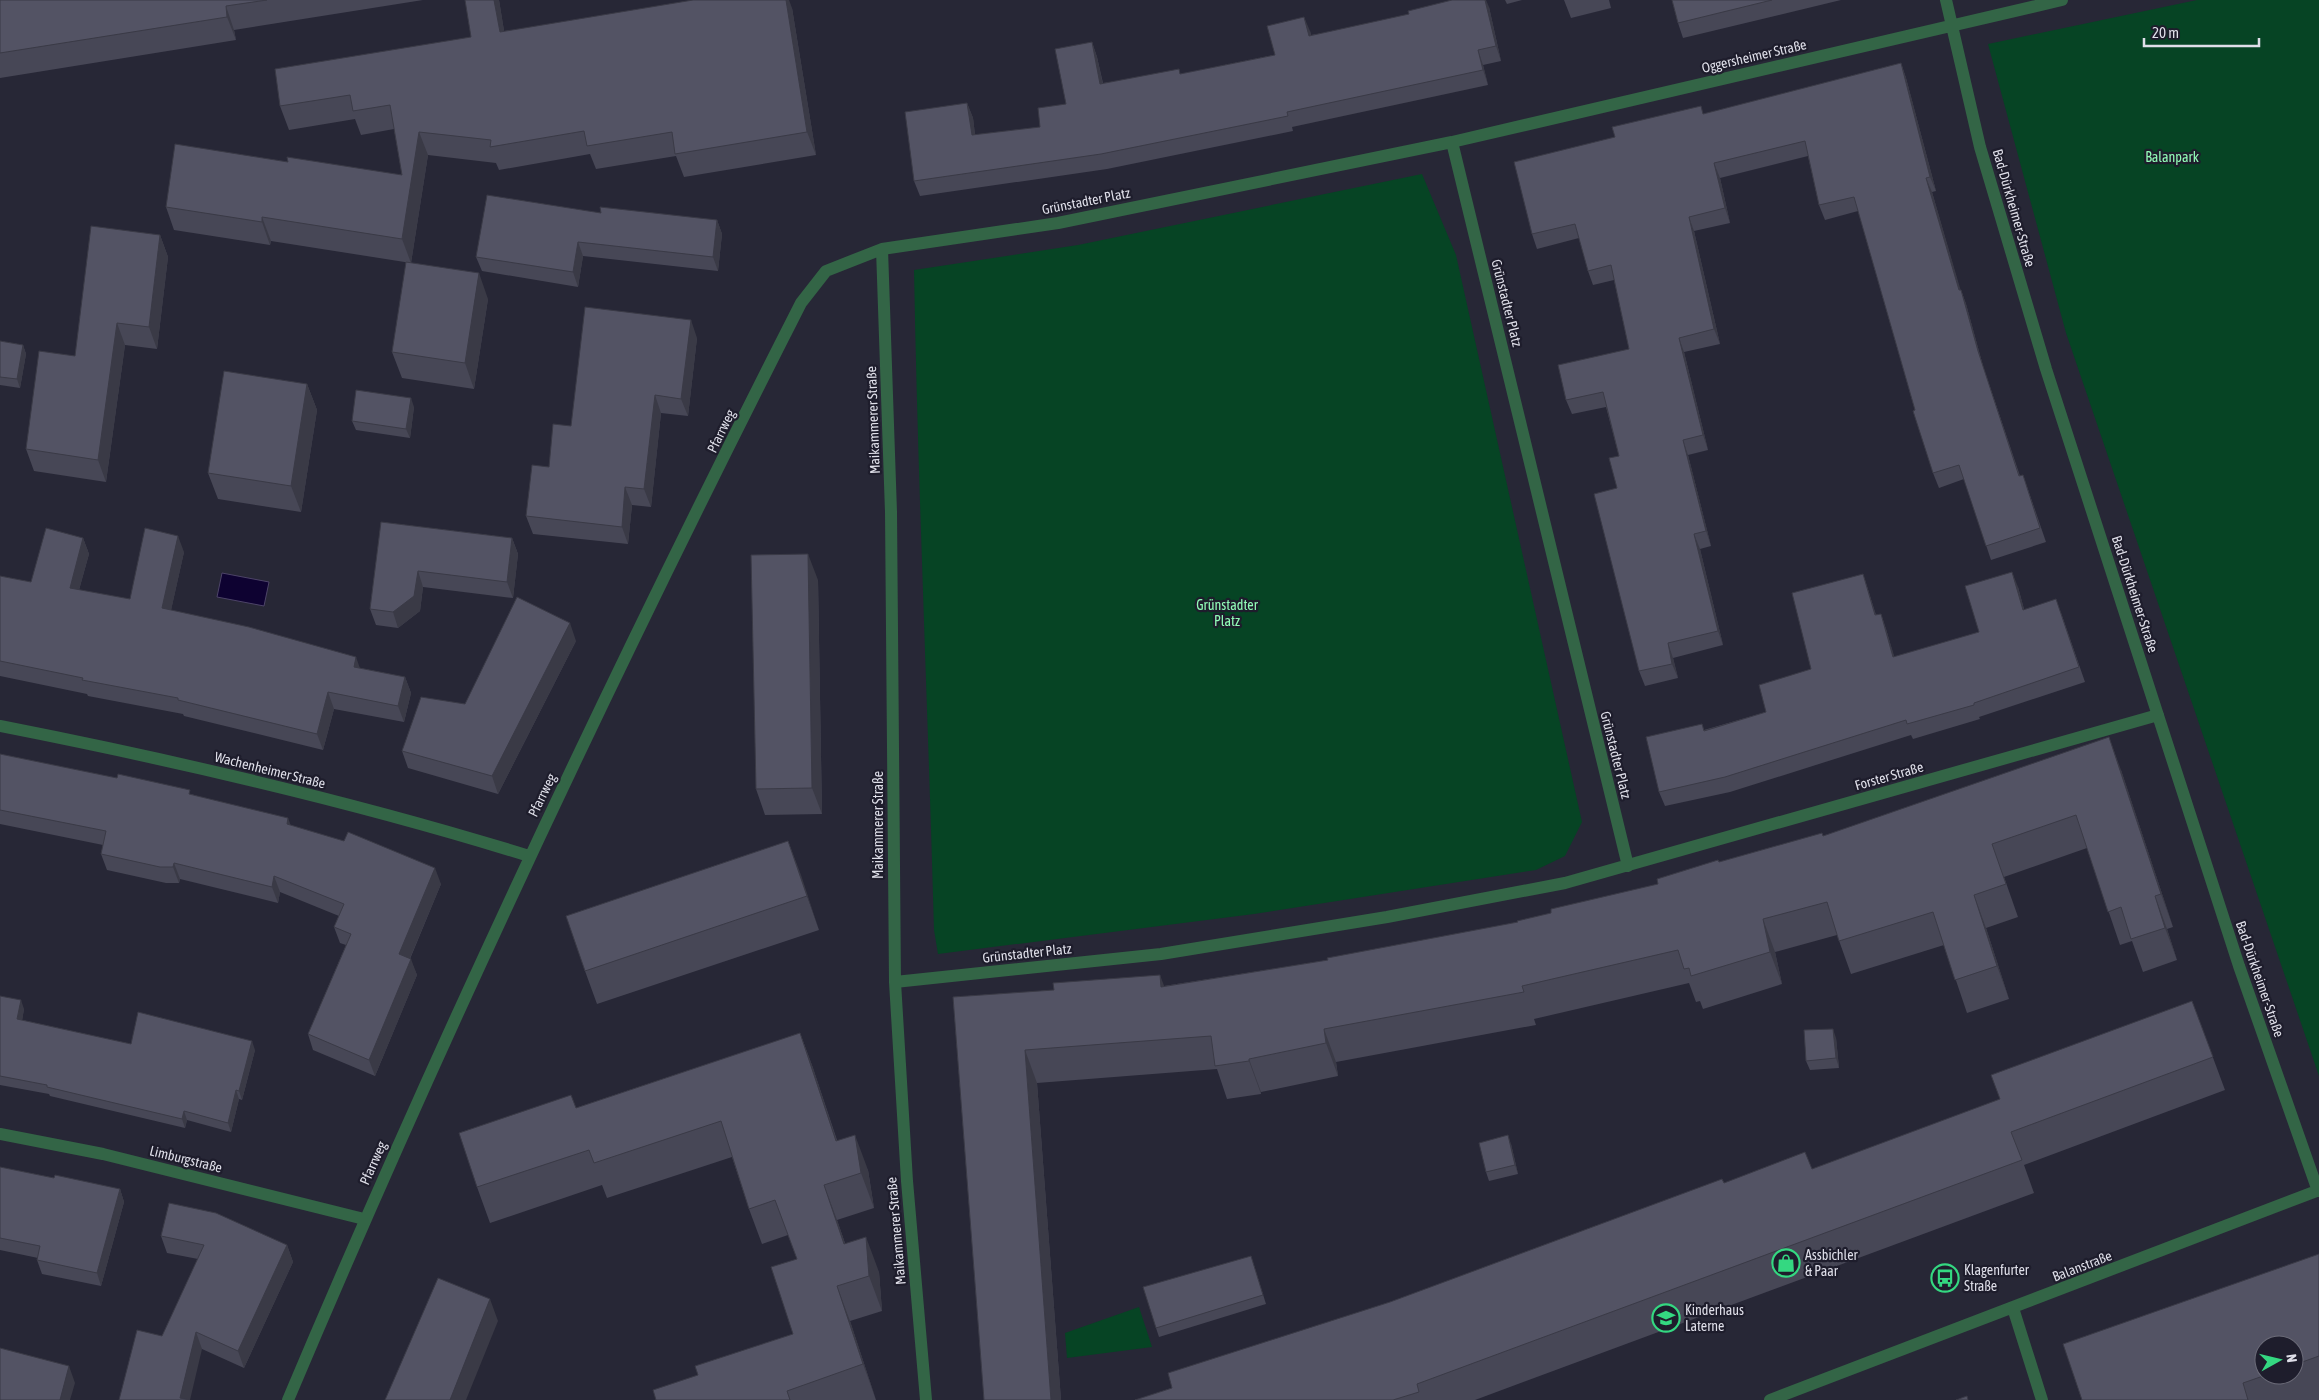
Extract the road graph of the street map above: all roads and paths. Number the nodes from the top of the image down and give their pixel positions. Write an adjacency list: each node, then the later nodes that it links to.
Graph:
1 (1946, 0): 3 (street, Bad-Dürkheimer-Straße)
2 (2062, 0): 3 (street, Oggersheimer Straße)
3 (1951, 24): 4 (street, Oggersheimer Straße); 6 (street, Bad-Dürkheimer-Straße)
4 (1452, 142): 5 (street, Grünstadter Platz); 9 (street, Grünstadter Platz)
5 (882, 249): 8 (street, Pfarrweg); 10 (street, Maikammerer Straße)
6 (2158, 715): 9 (street, Forster Straße); 12 (street, Bad-Dürkheimer-Straße)
7 (0, 726): 8 (street, Wachenheimer Straße)
8 (529, 856): 13 (street, Pfarrweg)
9 (1628, 866): 10 (street, Grünstadter Platz)
10 (895, 982): 16 (street, Maikammerer Straße)
11 (0, 1134): 13 (street, Limburgstraße)
12 (2318, 1190): 14 (street, Balanstraße)
13 (364, 1220): 15 (street, Pfarrweg)
14 (2013, 1308): 17 (street, Balanstraße); 18 (street)
15 (288, 1400)
16 (926, 1400)
17 (1770, 1400)
18 (2042, 1400)

